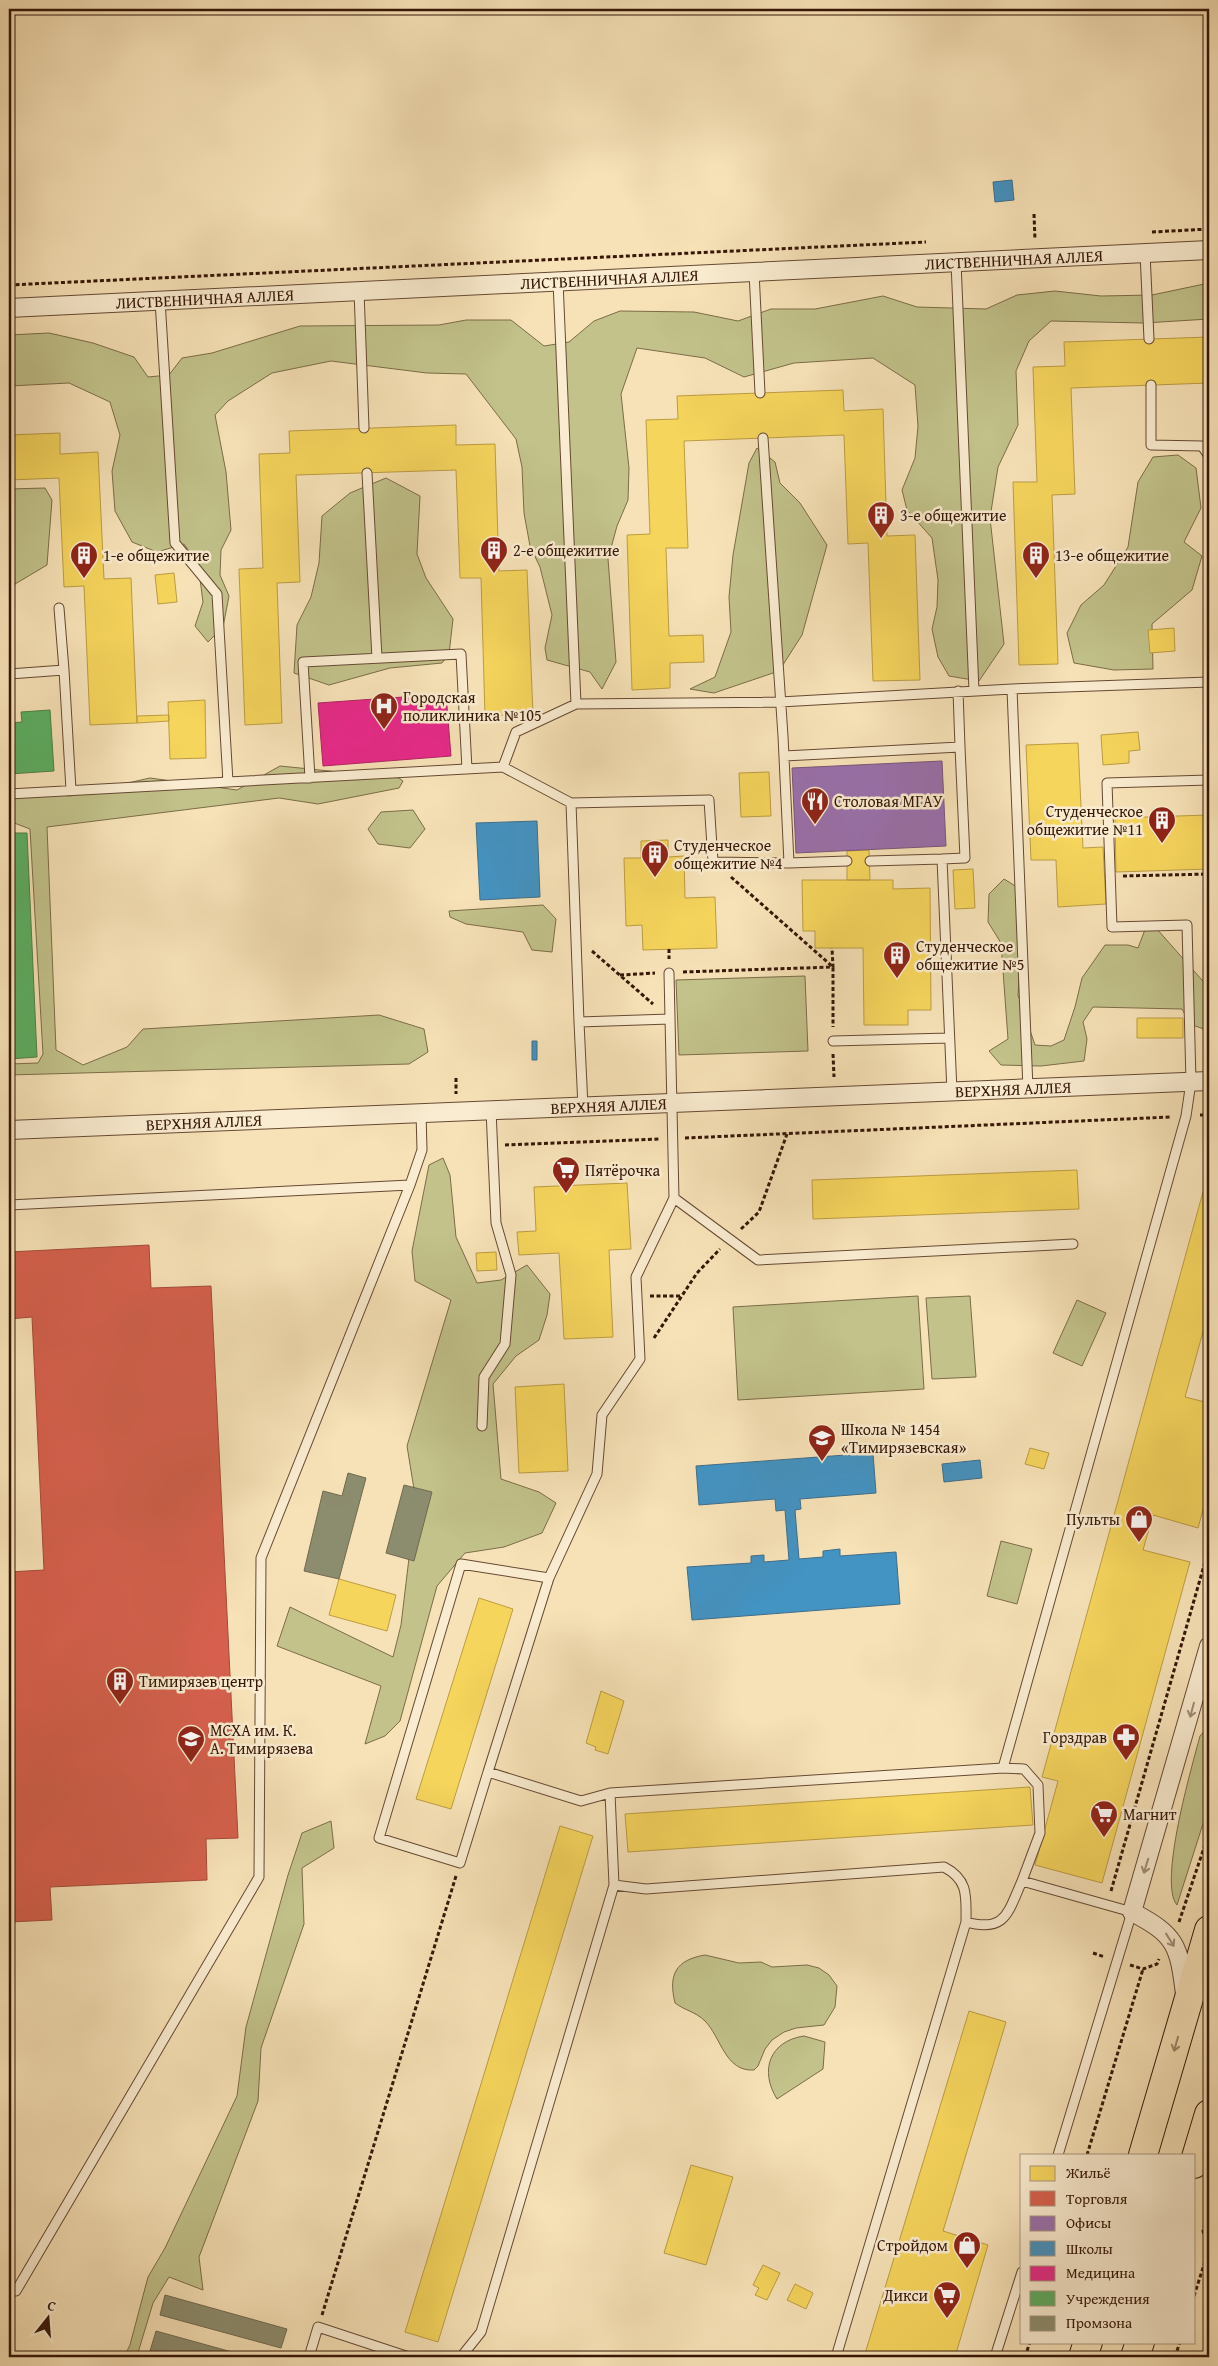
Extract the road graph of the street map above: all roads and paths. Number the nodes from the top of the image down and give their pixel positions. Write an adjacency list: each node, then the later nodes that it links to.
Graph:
1 (1034, 214): 4 (path)
2 (1209, 229): 3 (path)
3 (1151, 232)
4 (1035, 237): 5 (path); 6 (path); 10 (path)
5 (1044, 237)
6 (1025, 238)
7 (935, 242): 14 (path)
8 (1209, 250): 9 (street, ЛИСТВЕННИЧНАЯ АЛЛЕЯ)
9 (1145, 254): 10 (street, ЛИСТВЕННИЧНАЯ АЛЛЕЯ); 18 (lane)
10 (1036, 258): 11 (street, ЛИСТВЕННИЧНАЯ АЛЛЕЯ)
11 (956, 262): 12 (street, ЛИСТВЕННИЧНАЯ АЛЛЕЯ); 31 (lane)
12 (754, 272): 13 (street, ЛИСТВЕННИЧНАЯ АЛЛЕЯ); 20 (lane)
13 (558, 281): 15 (street, ЛИСТВЕННИЧНАЯ АЛЛЕЯ); 34 (lane)
14 (9, 285)
15 (359, 290): 16 (street, ЛИСТВЕННИЧНАЯ АЛЛЕЯ); 21 (lane)
16 (160, 300): 17 (street, ЛИСТВЕННИЧНАЯ АЛЛЕЯ); 41 (lane)
17 (9, 308)
18 (1149, 339)
19 (1151, 385): 23 (lane)
20 (760, 393)
21 (364, 428)
22 (763, 438): 33 (lane)
23 (1209, 456)
24 (367, 473): 26 (lane)
25 (59, 608): 27 (lane)
26 (377, 658): 38 (lane); 39 (lane)
27 (64, 670): 28 (lane); 42 (lane)
28 (9, 674)
29 (1209, 682): 30 (lane)
30 (1012, 689): 31 (lane); 64 (lane)
31 (974, 691): 32 (lane)
32 (958, 692): 33 (lane); 35 (lane)
33 (780, 702): 34 (lane); 36 (lane)
34 (576, 704): 37 (lane)
35 (960, 748): 36 (lane); 45 (lane)
36 (784, 756): 49 (lane)
37 (503, 767): 38 (lane); 44 (lane)
38 (467, 769): 39 (lane)
39 (310, 778): 41 (lane)
40 (1209, 780): 51 (lane)
41 (228, 782): 42 (lane)
42 (71, 790): 43 (lane)
43 (9, 794)
44 (571, 803): 48 (lane); 52 (lane)
45 (942, 859): 47 (lane); 59 (lane)
46 (847, 861): 49 (lane)
47 (870, 861)
48 (713, 862): 49 (lane); 54 (path)
49 (789, 863)
50 (1209, 874): 51 (path)
51 (1110, 877): 63 (lane)
52 (576, 938): 56 (path); 58 (lane)
53 (832, 948): 54 (path)
54 (833, 968): 55 (path); 60 (path)
55 (669, 973): 56 (path); 57 (lane)
56 (620, 975): 57 (path)
57 (670, 1019): 58 (lane); 68 (lane)
58 (579, 1022): 69 (lane)
59 (949, 1038): 60 (lane); 65 (lane)
60 (833, 1041): 67 (path)
61 (456, 1078): 66 (path)
62 (1209, 1081): 63 (street, ВЕРХНЯЯ АЛЛЕЯ)
63 (1191, 1082): 64 (street, ВЕРХНЯЯ АЛЛЕЯ); 73 (lane)
64 (1028, 1089): 65 (street, ВЕРХНЯЯ АЛЛЕЯ)
65 (952, 1092): 67 (street, ВЕРХНЯЯ АЛЛЕЯ)
66 (456, 1097)
67 (834, 1097): 68 (street, ВЕРХНЯЯ АЛЛЕЯ)
68 (672, 1103): 69 (street, ВЕРХНЯЯ АЛЛЕЯ); 75 (lane)
69 (583, 1106): 70 (street, ВЕРХНЯЯ АЛЛЕЯ)
70 (491, 1110): 71 (street, ВЕРХНЯЯ АЛЛЕЯ); 76 (lane)
71 (421, 1112): 74 (street, ВЕРХНЯЯ АЛЛЕЯ); 77 (lane)
72 (1209, 1115): 73 (path)
73 (1186, 1116): 75 (path); 89 (lane)
74 (9, 1130)
75 (673, 1139): 76 (path); 78 (lane)
76 (493, 1145): 83 (lane)
77 (410, 1185): 79 (lane); 110 (lane)
78 (674, 1198): 80 (lane); 81 (lane)
79 (9, 1206)
80 (1073, 1244)
81 (637, 1296): 82 (path); 85 (lane)
82 (682, 1296)
83 (482, 1426)
84 (1209, 1548): 87 (path)
85 (549, 1578): 90 (lane); 93 (lane)
86 (1209, 1646): 97 (street, one-way to 97)
87 (1164, 1709): 88 (path); 96 (path)
88 (1173, 1711)
89 (1003, 1768): 91 (lane); 94 (lane)
90 (488, 1772): 91 (lane); 93 (lane)
91 (610, 1793): 95 (lane)
92 (1209, 1833): 100 (path)
93 (460, 1863): 111 (path)
94 (1022, 1881): 96 (lane); 98 (lane)
95 (614, 1884): 98 (lane); 118 (lane)
96 (1107, 1905): 97 (lane)
97 (1132, 1912): 100 (street); 103 (lane)
98 (966, 1922): 119 (lane)
99 (1209, 1930): 101 (main road)
100 (1170, 1938): 101 (street, one-way to 101); 104 (path)
101 (1186, 2009): 105 (main road, one-way to 105)
102 (1209, 2114): 106 (main road)
103 (1058, 2154)
104 (1087, 2154)
105 (1143, 2154)
106 (1196, 2157)
107 (1209, 2210): 109 (path)
108 (1020, 2279): 120 (lane)
109 (1196, 2290)
110 (9, 2291)
111 (318, 2327): 116 (lane); 117 (lane)
112 (1029, 2344): 121 (path)
113 (1087, 2344): 122 (main road)
114 (1139, 2344): 123 (main road)
115 (1179, 2344): 124 (path)
116 (309, 2357)
117 (409, 2357)
118 (461, 2357)
119 (836, 2357)
120 (996, 2357)
121 (1025, 2357)
122 (1083, 2357)
123 (1135, 2357)
124 (1175, 2357)

